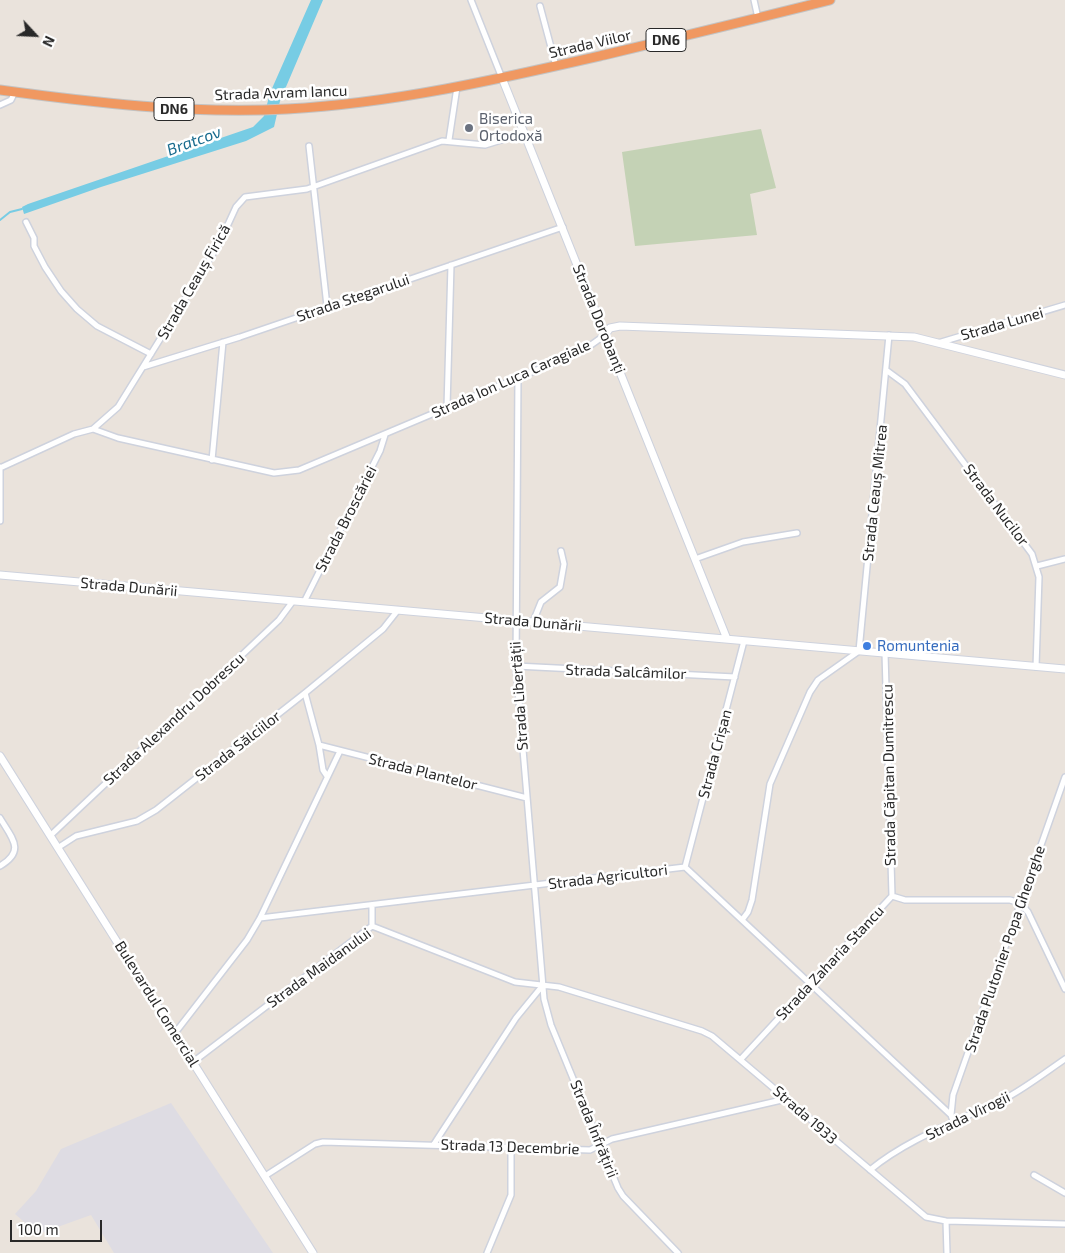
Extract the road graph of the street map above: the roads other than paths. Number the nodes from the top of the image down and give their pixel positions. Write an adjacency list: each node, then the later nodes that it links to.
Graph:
1 (471, 0): 7 (street, Strada Dorobanți)
2 (754, 0): 5 (street)
3 (830, 0): 5 (highway, Strada Viilor / DN6)
4 (540, 6): 6 (street)
5 (758, 19): 6 (highway, Strada Viilor / DN6)
6 (556, 66): 7 (highway, Strada Viilor / DN6)
7 (502, 78): 8 (highway, Strada Avram Iancu / DN6); 12 (main road, Strada Dorobanți)
8 (458, 87): 10 (highway, Strada Avram Iancu / DN6); 13 (street)
9 (0, 90): 10 (highway, Strada Avram Iancu / DN6)
10 (14, 92): 11 (street)
11 (0, 105)
12 (524, 133): 13 (street, Strada Ceauș Firică); 17 (main road, Strada Dorobanți)
13 (449, 140): 15 (street, Strada Ceauș Firică)
14 (309, 146): 15 (street)
15 (313, 187): 19 (street); 25 (street, Strada Ceauș Firică)
16 (26, 222): 25 (street)
17 (563, 227): 18 (street, Strada Stegarului); 21 (main road, Strada Dorobanți)
18 (451, 265): 19 (street, Strada Stegarului); 30 (street)
19 (327, 306): 23 (street, Strada Stegarului)
20 (1065, 306): 24 (street, Strada Lunei)
21 (604, 335): 22 (main road, Strada Ion Luca Caragiale); 29 (street, Strada Ion Luca Caragiale); 38 (main road, Strada Dorobanți)
22 (889, 335): 24 (main road, Strada Ion Luca Caragiale); 27 (street, Strada Ceauș Mitrea)
23 (223, 342): 26 (street, Strada Stegarului); 33 (street)
24 (938, 343): 28 (main road, Strada Ion Luca Caragiale)
25 (150, 354): 26 (street, Strada Ceauș Firică)
26 (143, 367): 31 (street, Strada Ceauș Firică)
27 (886, 370): 40 (street, Strada Nucilor); 49 (street, Strada Ceauș Mitrea)
28 (1065, 375)
29 (518, 376): 30 (street, Strada Ion Luca Caragiale); 45 (street, Strada Libertății)
30 (447, 407): 32 (street, Strada Ion Luca Caragiale)
31 (93, 429): 33 (street, Strada Ion Luca Caragiale); 34 (street)
32 (385, 435): 33 (street, Strada Ion Luca Caragiale); 43 (street, Strada Broscăriei)
33 (212, 460)
34 (0, 468): 35 (street)
35 (0, 521)
36 (797, 533): 38 (street)
37 (561, 551): 46 (street)
38 (695, 559): 47 (main road, Strada Dorobanți)
39 (1065, 559): 40 (street)
40 (1037, 566): 52 (street, Strada Nucilor)
41 (0, 575): 42 (main road, Strada Dunării)
42 (293, 601): 43 (main road, Strada Dunării); 63 (street, Strada Alexandru Dobrescu)
43 (304, 602): 44 (main road, Strada Dunării)
44 (398, 610): 45 (main road, Strada Dunării); 55 (street, Strada Sălciilor)
45 (515, 620): 46 (main road, Strada Dunării); 51 (street, Strada Libertății)
46 (533, 622): 47 (main road, Strada Dunării)
47 (727, 639): 48 (main road, Strada Dunării)
48 (744, 641): 49 (main road, Strada Dunării); 54 (street, Strada Crișan)
49 (859, 651): 50 (main road, Strada Dunării); 72 (street)
50 (885, 653): 52 (main road, Strada Dunării); 68 (street, Strada Căpitan Dumitrescu)
51 (516, 666): 54 (street, Strada Salcâmilor); 61 (street, Strada Libertății)
52 (1036, 667): 53 (main road, Strada Dunării)
53 (1065, 669)
54 (735, 676): 66 (street, Strada Crișan)
55 (305, 694): 56 (street); 64 (street, Strada Sălciilor)
56 (319, 745): 57 (street, Strada Plantelor); 59 (street)
57 (340, 751): 59 (street); 61 (street, Strada Plantelor)
58 (0, 756): 63 (main road, Bulevardul Comercial)
59 (327, 776): 71 (street)
60 (1065, 778): 69 (street, Strada Plutonier Popa Gheorghe)
61 (527, 798): 67 (street, Strada Libertății)
62 (0, 818): 65 (street)
63 (51, 835): 64 (main road, Bulevardul Comercial)
64 (59, 847): 77 (main road, Bulevardul Comercial)
65 (0, 866)
66 (685, 867): 67 (street, Strada Agricultori); 72 (street, Strada Agricultori)
67 (534, 885): 70 (street, Strada Agricultori); 75 (street, Strada Libertății)
68 (892, 896): 69 (street, Strada Zaharia Stancu); 74 (street, Strada Zaharia Stancu)
69 (1020, 902): 76 (street); 82 (street, Strada Plutonier Popa Gheorghe)
70 (372, 904): 71 (street, Strada Agricultori); 73 (street)
71 (260, 918): 77 (street)
72 (742, 920): 74 (street, Strada Agricultori)
73 (372, 926): 75 (street, Strada Maidanului); 80 (street, Strada Maidanului)
74 (810, 983): 78 (street, Strada Zaharia Stancu); 82 (street, Strada Agricultori)
75 (543, 985): 78 (street, Strada 1933); 83 (street); 84 (street, Strada Înfrățirii)
76 (1065, 989)
77 (175, 1033): 80 (main road, Bulevardul Comercial)
78 (741, 1059): 81 (street, Strada 1933)
79 (1065, 1059): 82 (street, Strada Virogii)
80 (194, 1062): 88 (main road, Bulevardul Comercial)
81 (786, 1098): 84 (street, Strada 13 Decembrie); 86 (street, Strada 1933)
82 (952, 1118): 86 (street, Strada Virogii)
83 (434, 1144): 85 (street, Strada 13 Decembrie); 88 (street, Strada 13 Decembrie)
84 (600, 1144): 85 (street, Strada 13 Decembrie); 95 (street, Strada Înfrățirii)
85 (510, 1148): 94 (street)
86 (870, 1170): 91 (street, Strada 1933)
87 (1034, 1175): 89 (street)
88 (265, 1176): 93 (main road, Bulevardul Comercial)
89 (1065, 1193)
90 (1065, 1216): 92 (street)
91 (946, 1221): 92 (street, Strada 1933); 96 (street)
92 (1064, 1224)
93 (313, 1253)
94 (487, 1253)
95 (678, 1253)
96 (947, 1253)

